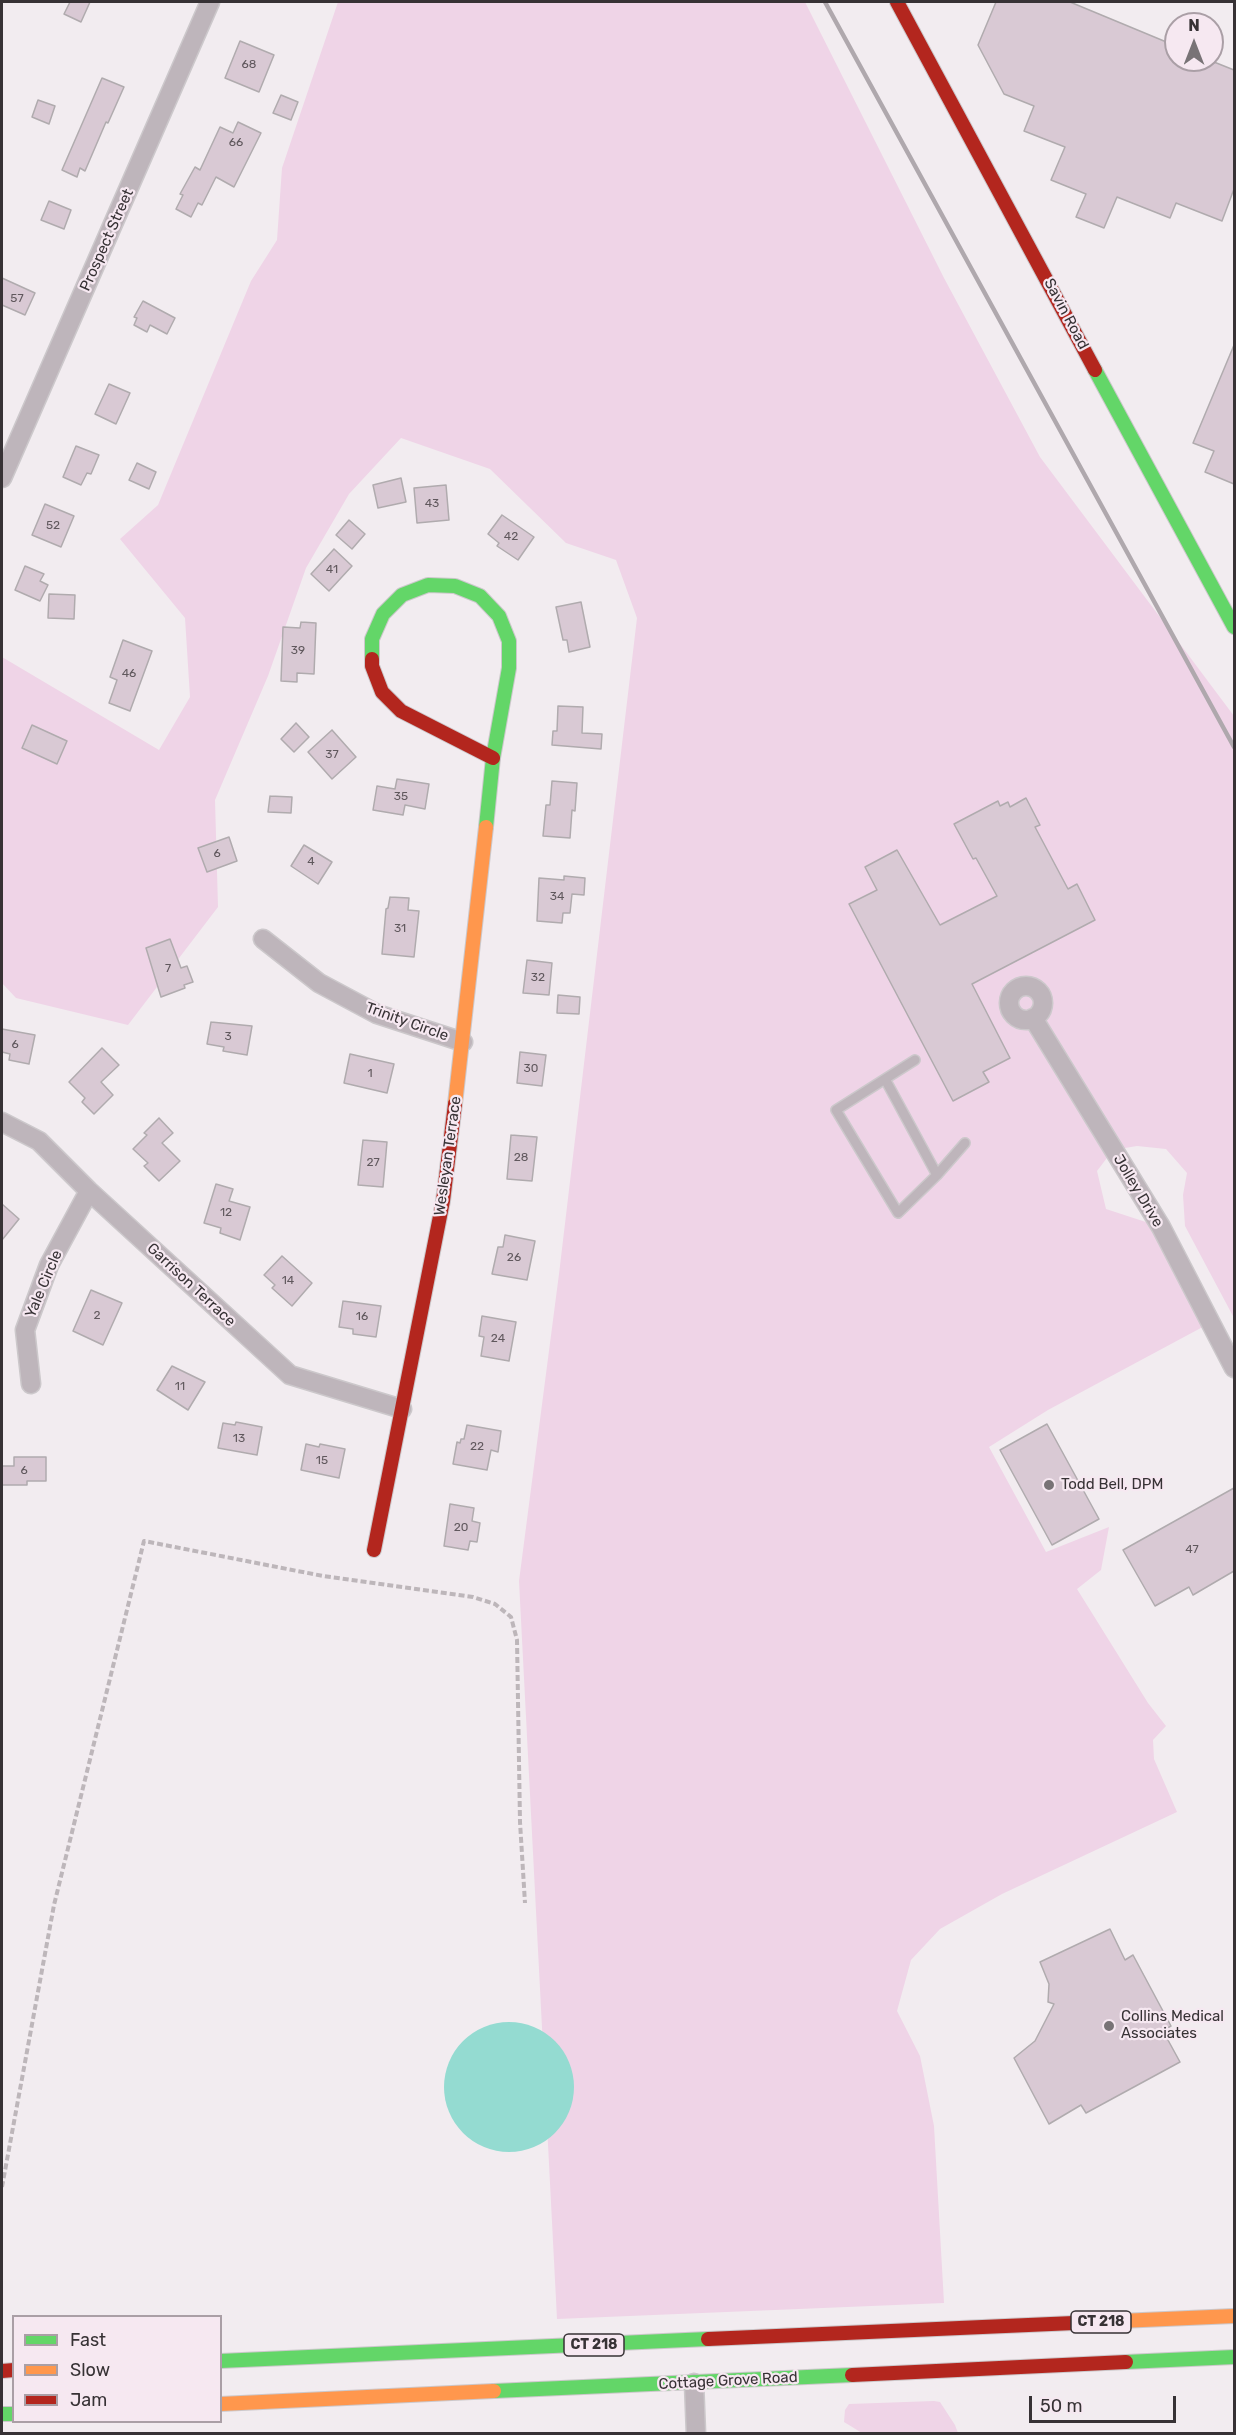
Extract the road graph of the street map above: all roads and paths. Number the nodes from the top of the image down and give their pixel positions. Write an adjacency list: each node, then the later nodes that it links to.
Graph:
1 (210, 2): 3 (street, Prospect Street)
2 (897, 2): 4 (main road, Savin Road)
3 (2, 478)
4 (1234, 627)
5 (493, 758): 5 (main road, Wesleyan Terrace); 8 (main road, Wesleyan Terrace)
6 (263, 939): 8 (street, Trinity Circle)
7 (1033, 1018): 15 (street, Jolley Drive)
8 (464, 1042): 17 (main road, Wesleyan Terrace)
9 (915, 1060): 10 (lane)
10 (885, 1079): 13 (lane); 13 (lane)
11 (2, 1122): 14 (street, Garrison Terrace)
12 (965, 1143): 13 (lane)
13 (937, 1175)
14 (89, 1191): 16 (street, Yale Circle); 17 (street, Garrison Terrace)
15 (1234, 1368)
16 (31, 1384)
17 (402, 1409): 18 (main road, Wesleyan Terrace)
18 (374, 1550)
19 (525, 1903): 20 (path)
20 (2, 2187)
21 (1234, 2316): 23 (main road, CT 218)
22 (1234, 2357): 24 (main road, Cottage Grove Road)
23 (222, 2361)
24 (694, 2383): 25 (main road, Cottage Grove Road); 26 (street)
25 (222, 2404)
26 (696, 2433)

